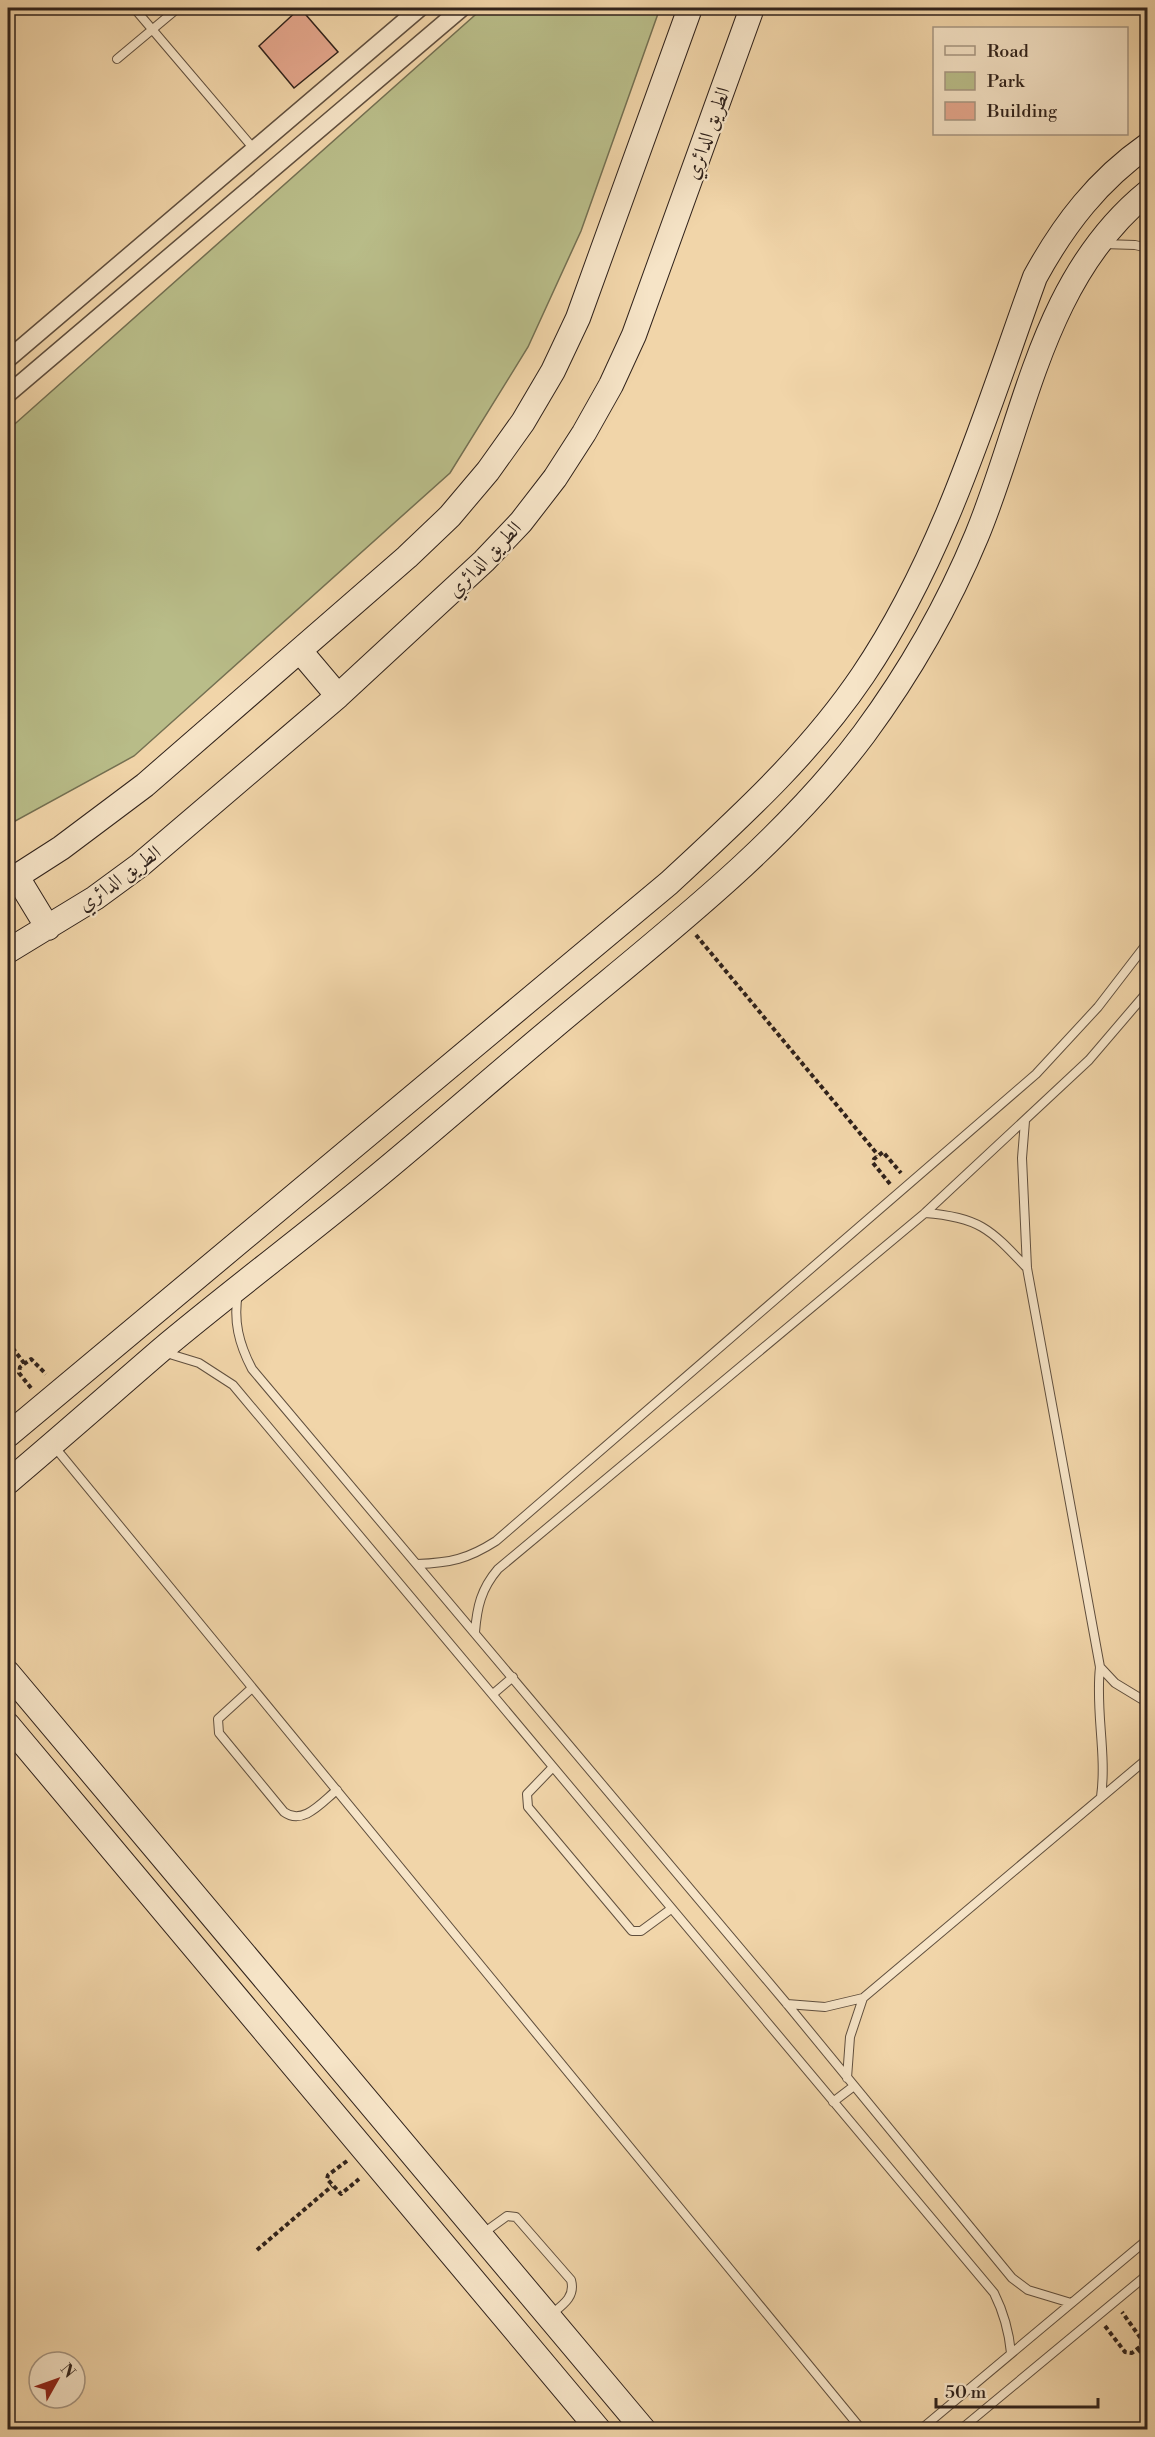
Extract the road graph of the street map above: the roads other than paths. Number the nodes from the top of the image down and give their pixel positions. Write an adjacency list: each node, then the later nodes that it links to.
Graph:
1 (134, 8): 7 (lane)
2 (178, 8): 7 (lane)
3 (420, 8): 10 (street)
4 (462, 8): 17 (street)
5 (690, 8): 18 (street)
6 (752, 8): 19 (street, الطريق الدائري)
7 (152, 29): 8 (lane); 10 (lane)
8 (117, 59)
9 (1148, 145): 14 (street)
10 (254, 149): 15 (street)
11 (1148, 192): 12 (street)
12 (1097, 244): 13 (lane); 16 (street)
13 (1148, 248)
14 (1009, 349): 16 (street); 26 (street)
15 (8, 359)
16 (1036, 360): 27 (street)
17 (8, 394)
18 (300, 651): 19 (street); 20 (street)
19 (338, 696): 21 (street, الطريق الدائري)
20 (12, 879): 21 (street)
21 (48, 928): 23 (street, الطريق الدائري)
22 (1148, 942): 36 (lane)
23 (8, 951)
24 (1148, 991): 25 (lane)
25 (1025, 1121): 28 (lane); 29 (lane)
26 (343, 1156): 27 (street); 32 (street)
27 (368, 1184): 30 (street)
28 (925, 1213): 29 (lane); 37 (lane)
29 (1027, 1268): 38 (lane)
30 (239, 1286): 31 (street); 36 (lane)
31 (160, 1351): 34 (street); 42 (lane)
32 (44, 1403): 33 (street); 34 (street)
33 (8, 1435)
34 (53, 1444): 35 (street); 41 (lane)
35 (8, 1482)
36 (417, 1564): 37 (lane)
37 (476, 1632): 40 (lane)
38 (1100, 1667): 43 (lane); 48 (lane)
39 (8, 1673): 54 (street)
40 (513, 1677): 42 (lane); 51 (lane)
41 (252, 1688): 47 (lane); 47 (lane)
42 (493, 1694): 46 (lane)
43 (1148, 1703)
44 (8, 1725): 56 (street)
45 (1148, 1758): 48 (lane)
46 (553, 1767): 49 (lane); 49 (lane)
47 (337, 1790): 65 (lane)
48 (1101, 1797): 50 (lane)
49 (671, 1910): 55 (lane)
50 (863, 1998): 51 (lane); 52 (lane)
51 (787, 2004): 52 (lane)
52 (848, 2078): 53 (lane)
53 (854, 2086): 55 (lane); 60 (lane)
54 (367, 2101): 56 (street); 57 (street)
55 (833, 2102): 62 (lane)
56 (340, 2124): 63 (street)
57 (481, 2235): 61 (street); 61 (lane)
58 (1148, 2239): 60 (lane)
59 (1148, 2274): 67 (lane)
60 (1071, 2303): 62 (lane)
61 (549, 2316): 64 (street)
62 (1011, 2353): 66 (lane)
63 (599, 2430)
64 (644, 2430)
65 (862, 2430)
66 (920, 2430)
67 (960, 2430)

